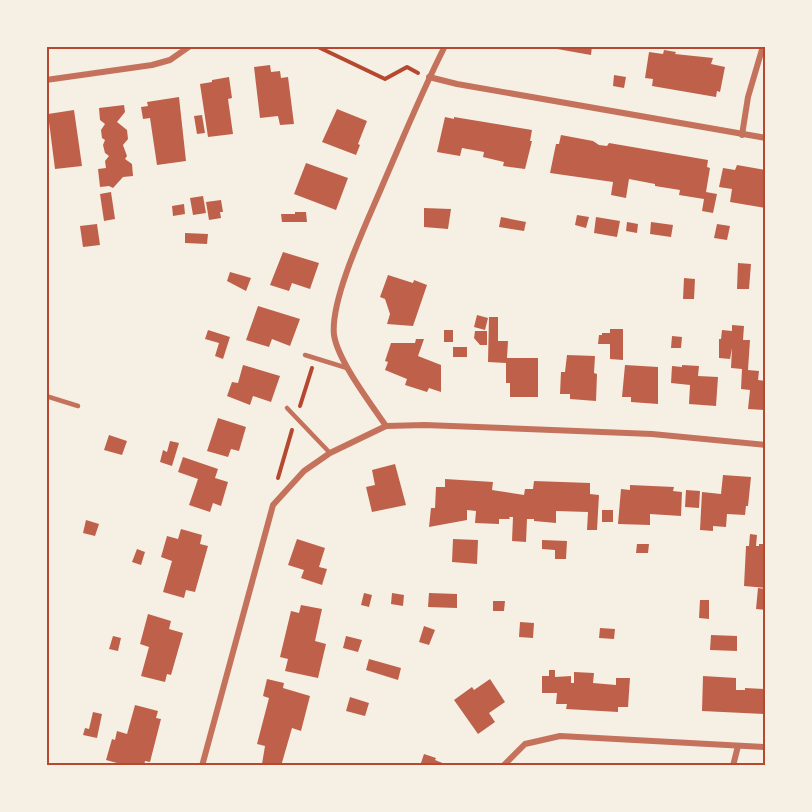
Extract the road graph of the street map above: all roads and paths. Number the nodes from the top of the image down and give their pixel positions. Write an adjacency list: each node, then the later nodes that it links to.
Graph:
1 (190, 46): 6 (street)
2 (316, 46): 5 (path)
3 (445, 46): 5 (street)
4 (763, 46): 7 (street)
5 (429, 77): 7 (street); 10 (street)
6 (46, 80)
7 (742, 135): 8 (street)
8 (765, 138)
9 (305, 355): 10 (lane)
10 (347, 368): 14 (street)
11 (46, 396): 12 (lane)
12 (78, 406)
13 (287, 408): 16 (lane)
14 (386, 426): 15 (street); 16 (street)
15 (765, 445)
16 (330, 453): 19 (street)
17 (738, 746): 18 (street); 20 (street); 21 (street)
18 (765, 747)
19 (202, 765)
20 (503, 765)
21 (732, 765)

